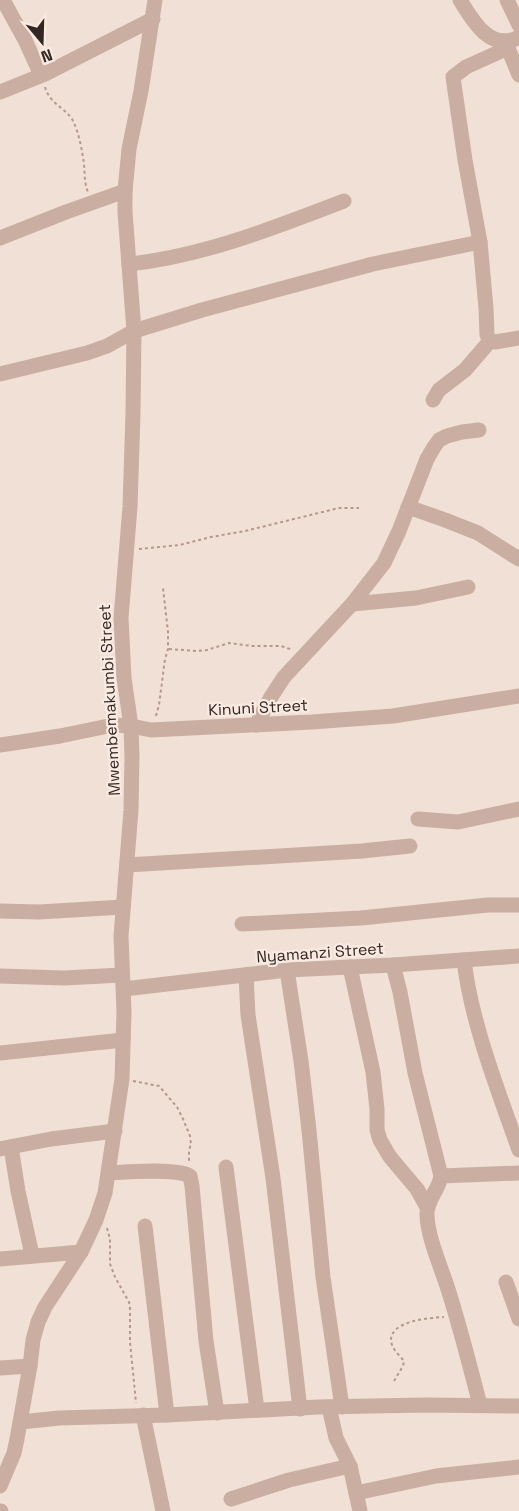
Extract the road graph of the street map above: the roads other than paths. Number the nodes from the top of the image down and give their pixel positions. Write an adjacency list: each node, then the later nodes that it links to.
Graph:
1 (3, 0): 8 (street)
2 (155, 0): 5 (street, Mwembemakumbi Street)
3 (460, 0): 7 (street)
4 (507, 0): 6 (street)
5 (153, 19): 8 (street); 11 (street, Mwembemakumbi Street)
6 (519, 25)
7 (510, 42): 9 (street); 14 (street)
8 (43, 75): 10 (street)
9 (519, 75)
10 (1, 89)
11 (125, 191): 13 (street); 15 (street, Mwembemakumbi Street)
12 (344, 201): 15 (street)
13 (0, 238)
14 (480, 242): 16 (street); 18 (street)
15 (129, 264): 16 (street, Mwembemakumbi Street)
16 (134, 331): 19 (street); 28 (street, Mwembemakumbi Street)
17 (519, 338): 18 (street)
18 (490, 341): 20 (street)
19 (0, 374)
20 (433, 400)
21 (479, 430): 22 (street)
22 (408, 507): 23 (street); 25 (street)
23 (519, 559)
24 (468, 587): 25 (street)
25 (352, 604): 27 (street)
26 (519, 696): 27 (street, Kinuni Street)
27 (256, 725): 28 (street, Kinuni Street)
28 (132, 726): 29 (street, Kinuni Street); 33 (street, Mwembemakumbi Street)
29 (0, 745)
30 (519, 809): 31 (street)
31 (418, 819)
32 (410, 846): 33 (street)
33 (127, 865): 35 (street, Mwembemakumbi Street)
34 (519, 905): 37 (street)
35 (123, 908): 36 (street); 45 (street, Mwembemakumbi Street)
36 (0, 911)
37 (242, 924)
38 (519, 956): 39 (street, Nyamanzi Street)
39 (464, 960): 40 (street, Nyamanzi Street); 50 (street)
40 (393, 965): 41 (street, Nyamanzi Street); 54 (street)
41 (350, 967): 42 (street, Nyamanzi Street); 55 (street)
42 (287, 970): 43 (street, Nyamanzi Street); 66 (street)
43 (246, 975): 45 (street, Nyamanzi Street); 67 (street)
44 (0, 976): 45 (street, Nyamanzi Street)
45 (123, 982): 46 (street, Mwembemakumbi Street)
46 (123, 1040): 47 (street); 48 (street, Mwembemakumbi Street)
47 (0, 1053)
48 (115, 1131): 49 (street); 52 (street, Mwembemakumbi Street)
49 (5, 1148): 58 (street)
50 (519, 1150)
51 (226, 1167): 68 (street)
52 (109, 1173): 57 (street, Mwembemakumbi Street); 69 (street)
53 (519, 1173): 54 (street)
54 (441, 1176): 55 (street)
55 (427, 1207): 64 (street)
56 (146, 1226): 70 (street)
57 (81, 1251): 58 (street); 62 (street, Mwembemakumbi Street)
58 (32, 1255): 59 (street)
59 (0, 1259)
60 (506, 1282): 61 (street)
61 (519, 1319)
62 (30, 1365): 63 (street); 72 (street, Mwembemakumbi Street)
63 (0, 1368)
64 (480, 1405): 65 (street); 66 (street)
65 (519, 1406)
66 (336, 1407): 67 (street); 73 (street)
67 (300, 1409): 68 (street)
68 (257, 1410): 69 (street)
69 (217, 1413): 70 (street)
70 (167, 1415): 71 (street)
71 (140, 1416): 72 (street); 78 (street)
72 (21, 1422): 75 (street, Mwembemakumbi Street)
73 (350, 1466): 76 (street); 77 (street)
74 (519, 1467): 76 (street)
75 (0, 1486)
76 (356, 1493): 79 (street)
77 (231, 1499)
78 (163, 1511)
79 (360, 1511)

